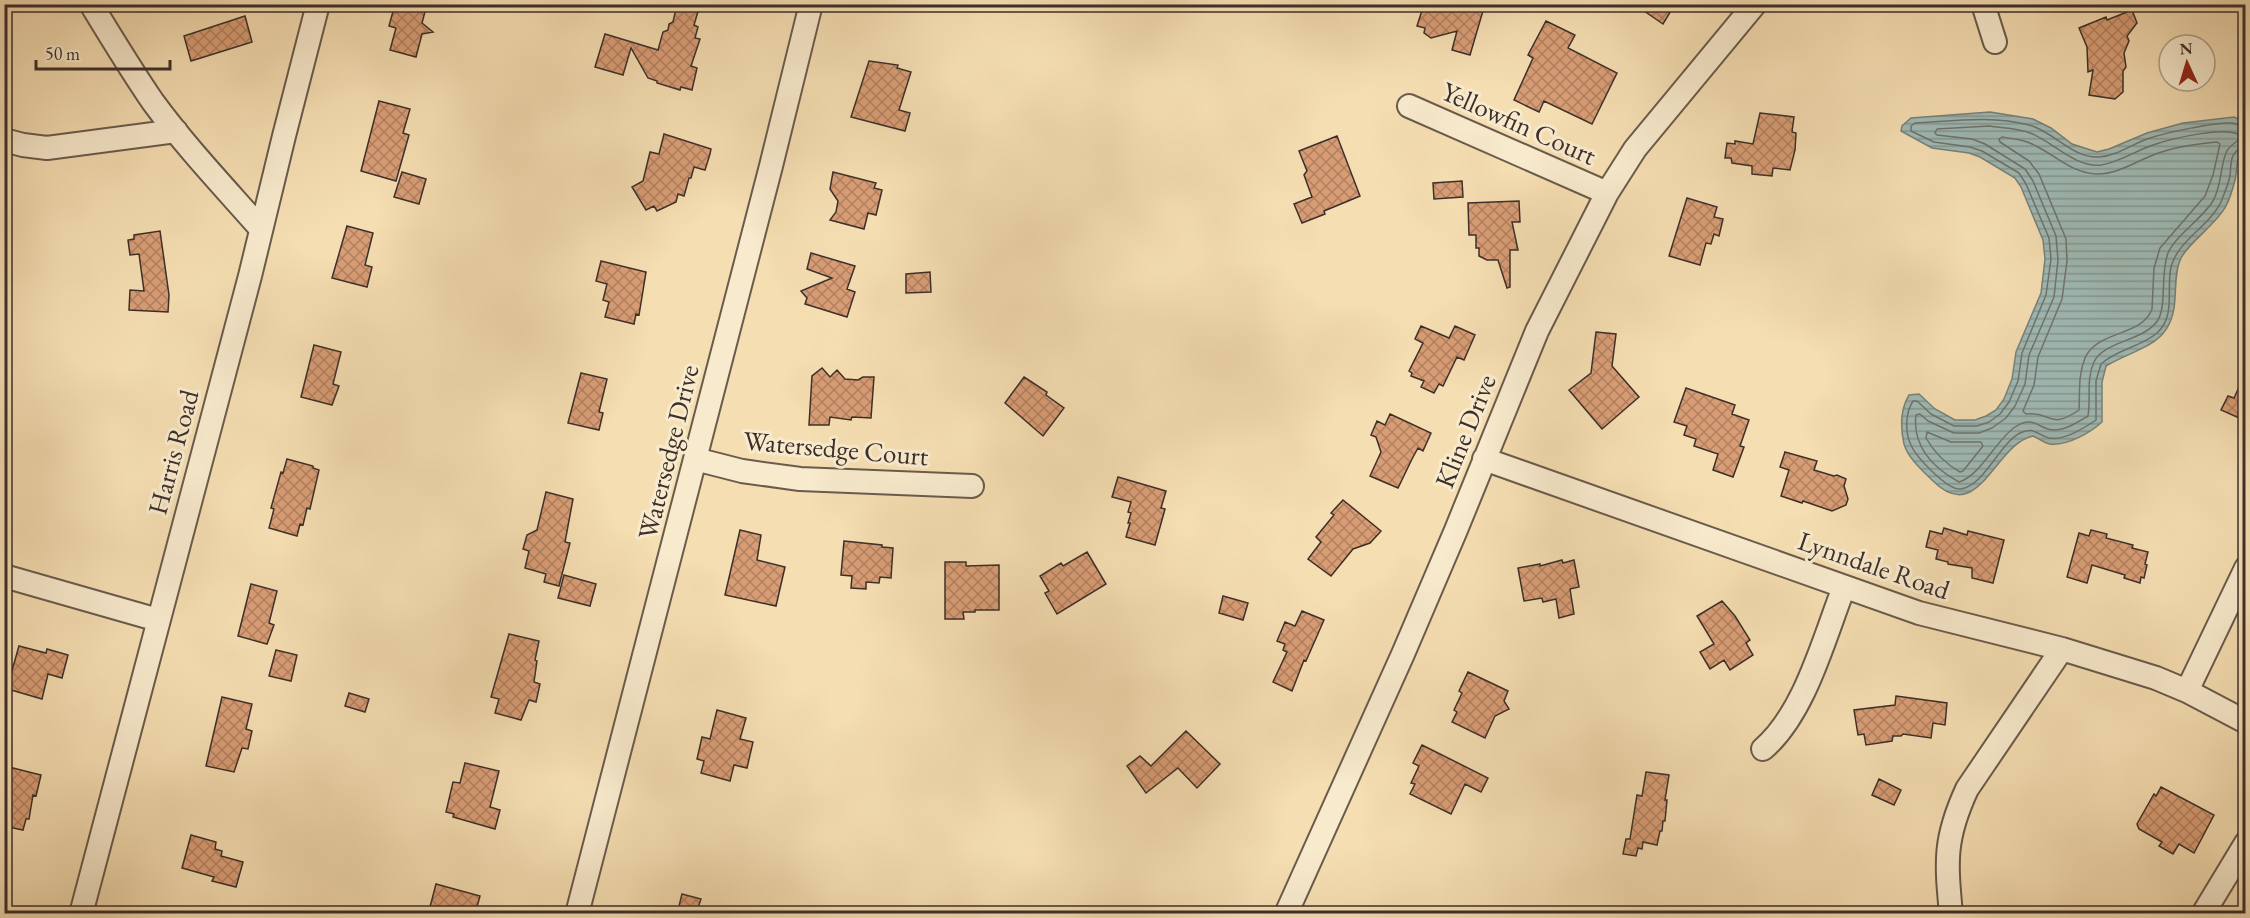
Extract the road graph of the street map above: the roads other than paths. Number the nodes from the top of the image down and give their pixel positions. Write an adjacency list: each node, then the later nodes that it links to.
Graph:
1 (91, 4): 8 (street)
2 (318, 4): 11 (street, Harris Road)
3 (811, 4): 12 (street, Watersedge Drive)
4 (1755, 4): 10 (street, Kline Drive)
5 (1983, 4): 6 (street)
6 (1995, 42)
7 (1409, 106): 10 (street, Yellowfin Court)
8 (176, 131): 9 (street); 11 (street)
9 (4, 140)
10 (1607, 193): 13 (street, Kline Drive)
11 (261, 229): 18 (street, Harris Road)
12 (695, 459): 14 (street, Watersedge Court); 25 (street, Watersedge Drive)
13 (1484, 459): 17 (street, Lynndale Road); 26 (street, Kline Drive)
14 (972, 486)
15 (2246, 568): 20 (street)
16 (4, 576): 18 (street)
17 (1844, 587): 19 (street, Lynndale Road); 22 (street)
18 (158, 620): 24 (street, Harris Road)
19 (2062, 649): 20 (street, Lynndale Road); 27 (street)
20 (2187, 691): 21 (street, Lynndale Road)
21 (2246, 722)
22 (1763, 749)
23 (2246, 843): 28 (street)
24 (81, 914)
25 (577, 914)
26 (1286, 914)
27 (1951, 914)
28 (2203, 914)

